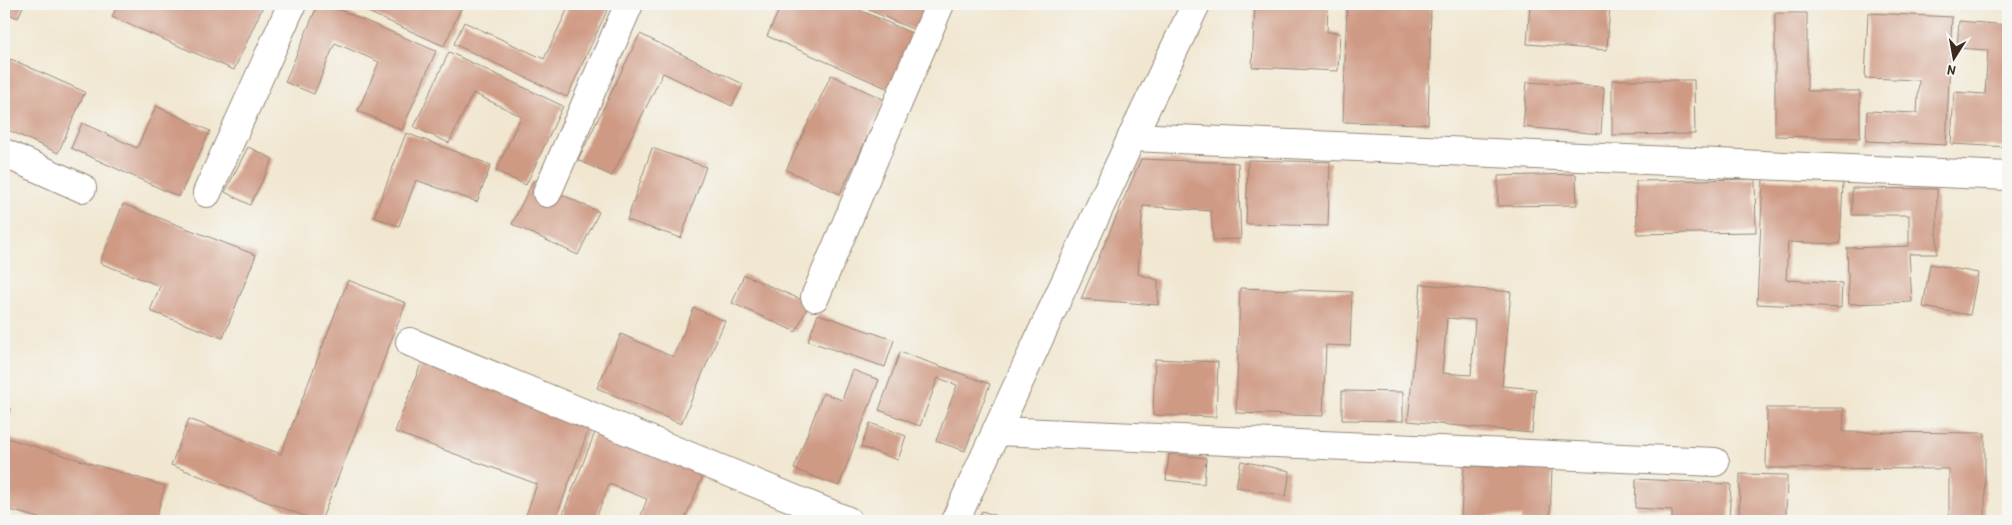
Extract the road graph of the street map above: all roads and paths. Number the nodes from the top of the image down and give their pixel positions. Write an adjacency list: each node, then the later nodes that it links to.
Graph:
1 (292, 4): 9 (street)
2 (629, 4): 10 (street)
3 (940, 4): 11 (street)
4 (1196, 4): 5 (street)
5 (1132, 137): 7 (street); 13 (street)
6 (4, 153): 8 (street)
7 (2008, 176)
8 (82, 188)
9 (207, 193)
10 (547, 193)
11 (815, 297)
12 (410, 342): 15 (street)
13 (996, 431): 14 (street); 16 (street)
14 (1715, 462)
15 (848, 521)
16 (955, 521)

